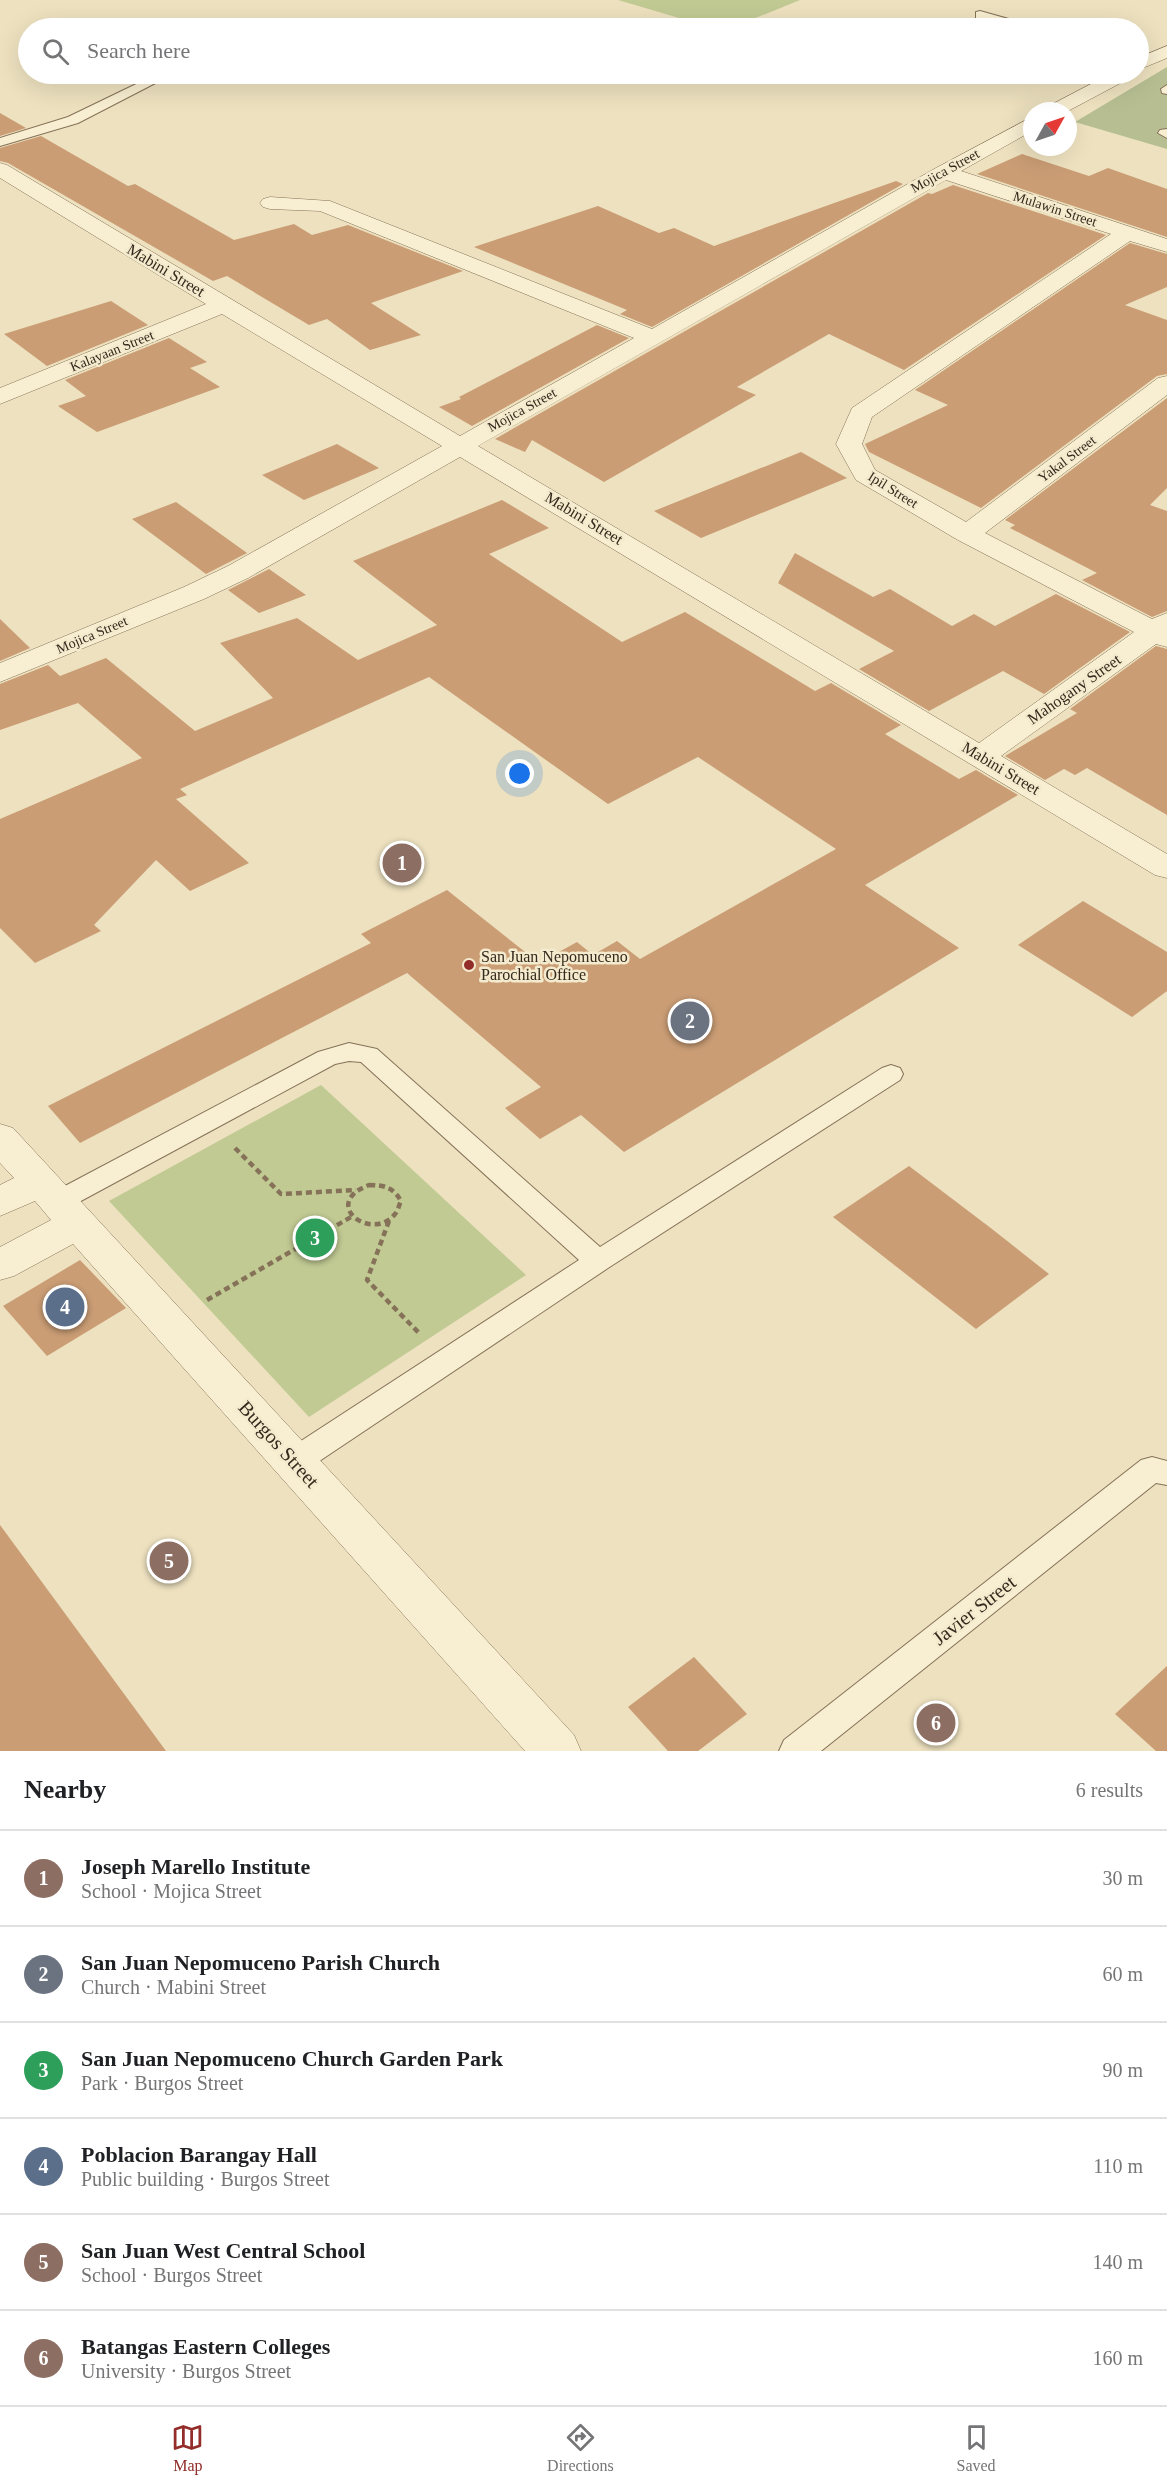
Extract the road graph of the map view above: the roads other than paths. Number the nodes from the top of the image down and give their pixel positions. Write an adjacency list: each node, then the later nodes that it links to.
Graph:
1 (980, 15): 2 (lane)
2 (991, 18)
3 (1167, 51): 4 (street)
4 (1149, 59)
5 (145, 84): 9 (lane)
6 (1104, 84): 7 (street)
7 (1071, 102)
8 (1023, 128): 11 (street, Mojica Street)
9 (0, 142)
10 (0, 170): 15 (street, Mabini Street)
11 (943, 172): 13 (street, Mulawin Street); 16 (street, Mojica Street)
12 (270, 203): 16 (street)
13 (1127, 233): 14 (street, Mulawin Street); 20 (street, Ipil Street)
14 (1167, 246)
15 (223, 305): 18 (street, Kalayaan Street); 19 (street, Mabini Street)
16 (652, 337): 19 (street, Mojica Street)
17 (1167, 383): 20 (street, Yakal Street)
18 (0, 397)
19 (461, 445): 22 (street, Mojica Street); 23 (street, Mabini Street)
20 (967, 534): 21 (street, Ipil Street)
21 (1163, 630): 23 (street, Mahogany Street)
22 (0, 672)
23 (981, 756): 24 (street, Mabini Street)
24 (1167, 868)
25 (891, 1074): 29 (lane)
26 (0, 1138): 28 (street, Burgos Street)
27 (0, 1202): 28 (street)
28 (57, 1203): 29 (lane); 30 (street); 31 (street, Burgos Street)
29 (598, 1261): 31 (lane)
30 (0, 1265)
31 (295, 1461): 33 (street, Burgos Street)
32 (1159, 1471): 34 (lane, Javier Street)
33 (557, 1751)
34 (796, 1751)

